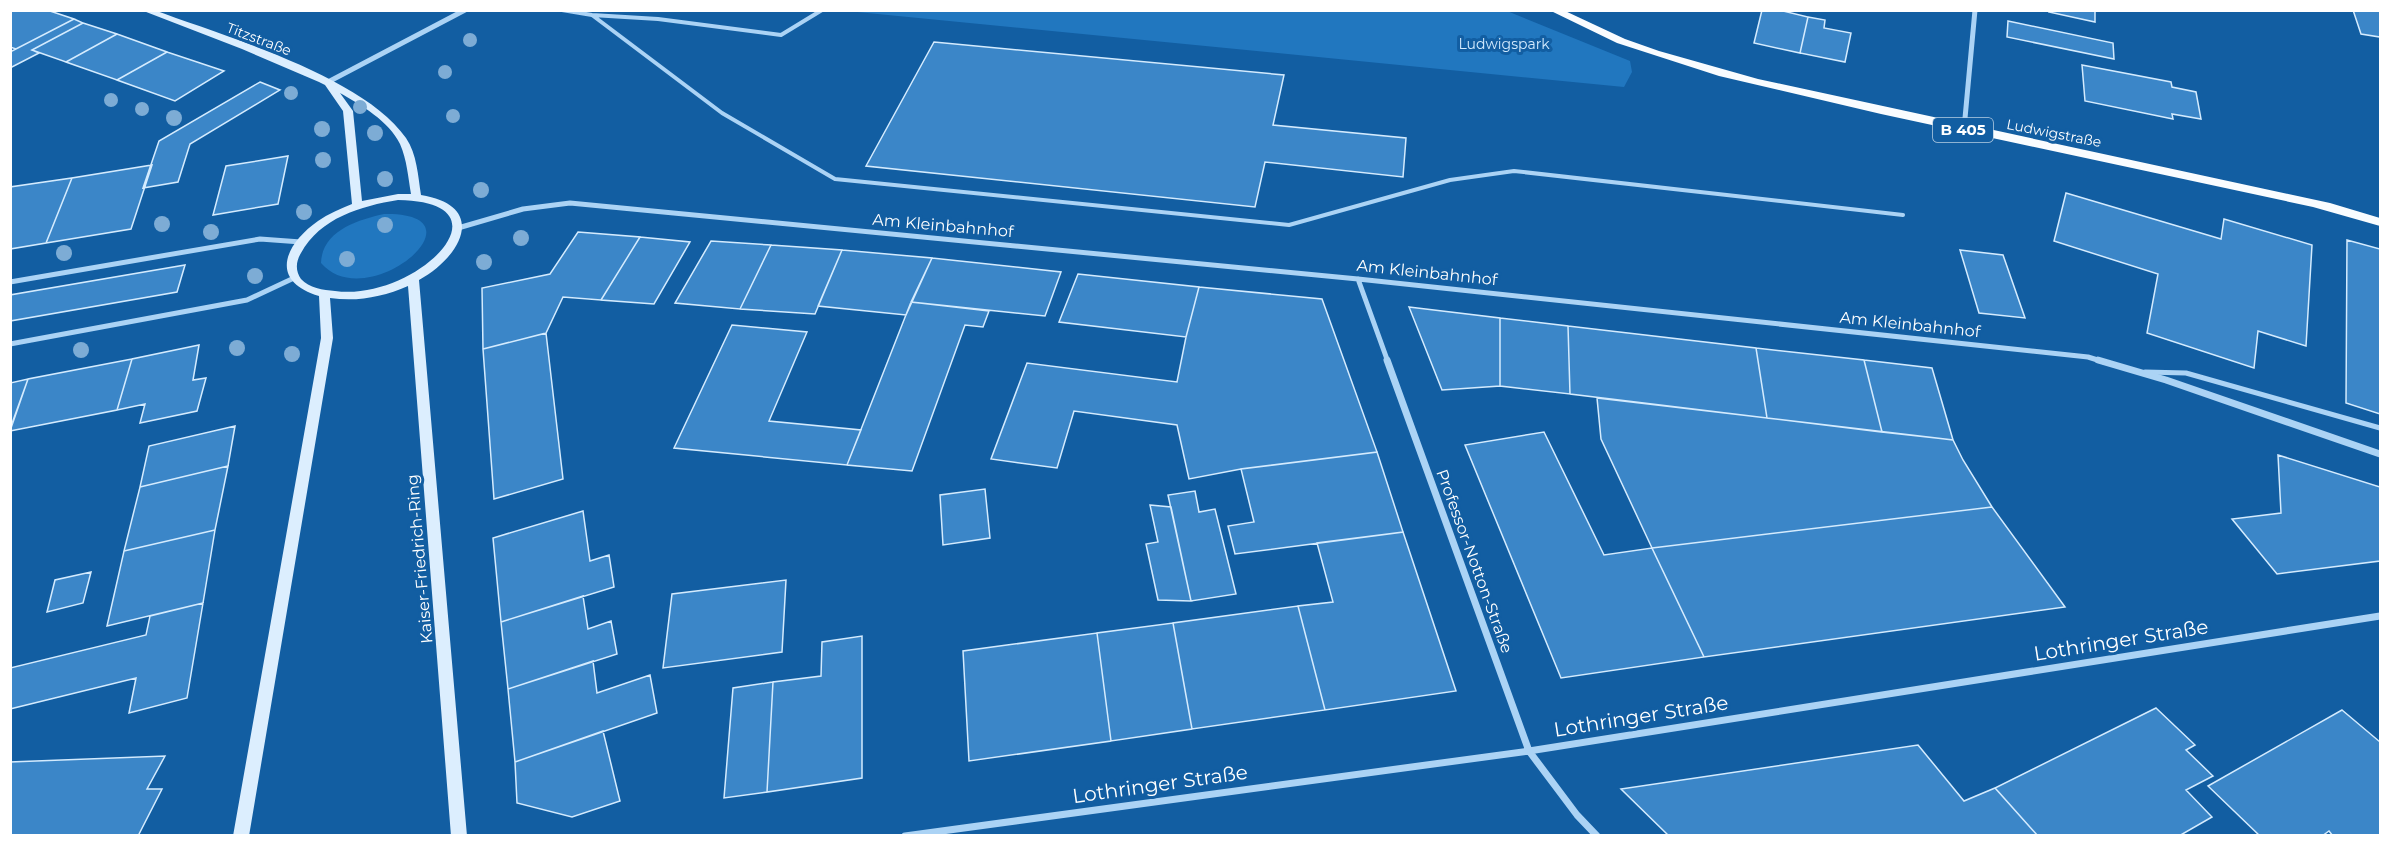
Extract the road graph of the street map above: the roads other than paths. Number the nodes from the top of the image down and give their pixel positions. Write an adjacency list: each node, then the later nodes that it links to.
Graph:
1 (145, 10): 8 (street, Titzstraße)
2 (465, 10): 8 (street)
3 (562, 10): 7 (lane)
4 (822, 10): 7 (lane)
5 (1554, 10): 9 (main road, Ludwigstraße / B 405)
6 (1975, 10): 9 (street)
7 (592, 15): 12 (lane)
8 (328, 82): 10 (street, Titzstraße); 11 (street)
9 (1964, 130): 13 (main road, Ludwigstraße / B 405)
10 (416, 197): 11 (street); 14 (street)
11 (357, 205): 15 (street)
12 (1903, 215)
13 (2380, 222)
14 (458, 228): 17 (street); 18 (street, Am Kleinbahnhof)
15 (301, 242): 16 (street); 19 (street)
16 (294, 278): 20 (street); 21 (street)
17 (413, 279): 20 (street); 28 (street, Kaiser-Friedrich-Ring)
18 (1358, 279): 22 (street, Am Kleinbahnhof); 26 (street, Professor-Notton-Straße)
19 (10, 282)
20 (324, 295): 27 (street)
21 (10, 344)
22 (2138, 372): 23 (lane); 24 (street, Am Kleinbahnhof)
23 (2380, 428)
24 (2380, 454)
25 (2380, 616): 26 (street, Lothringer Straße)
26 (1529, 751): 29 (street, Lothringer Straße); 30 (street, Professor-Notton-Straße)
27 (242, 836)
28 (459, 836)
29 (905, 836)
30 (1597, 836)

